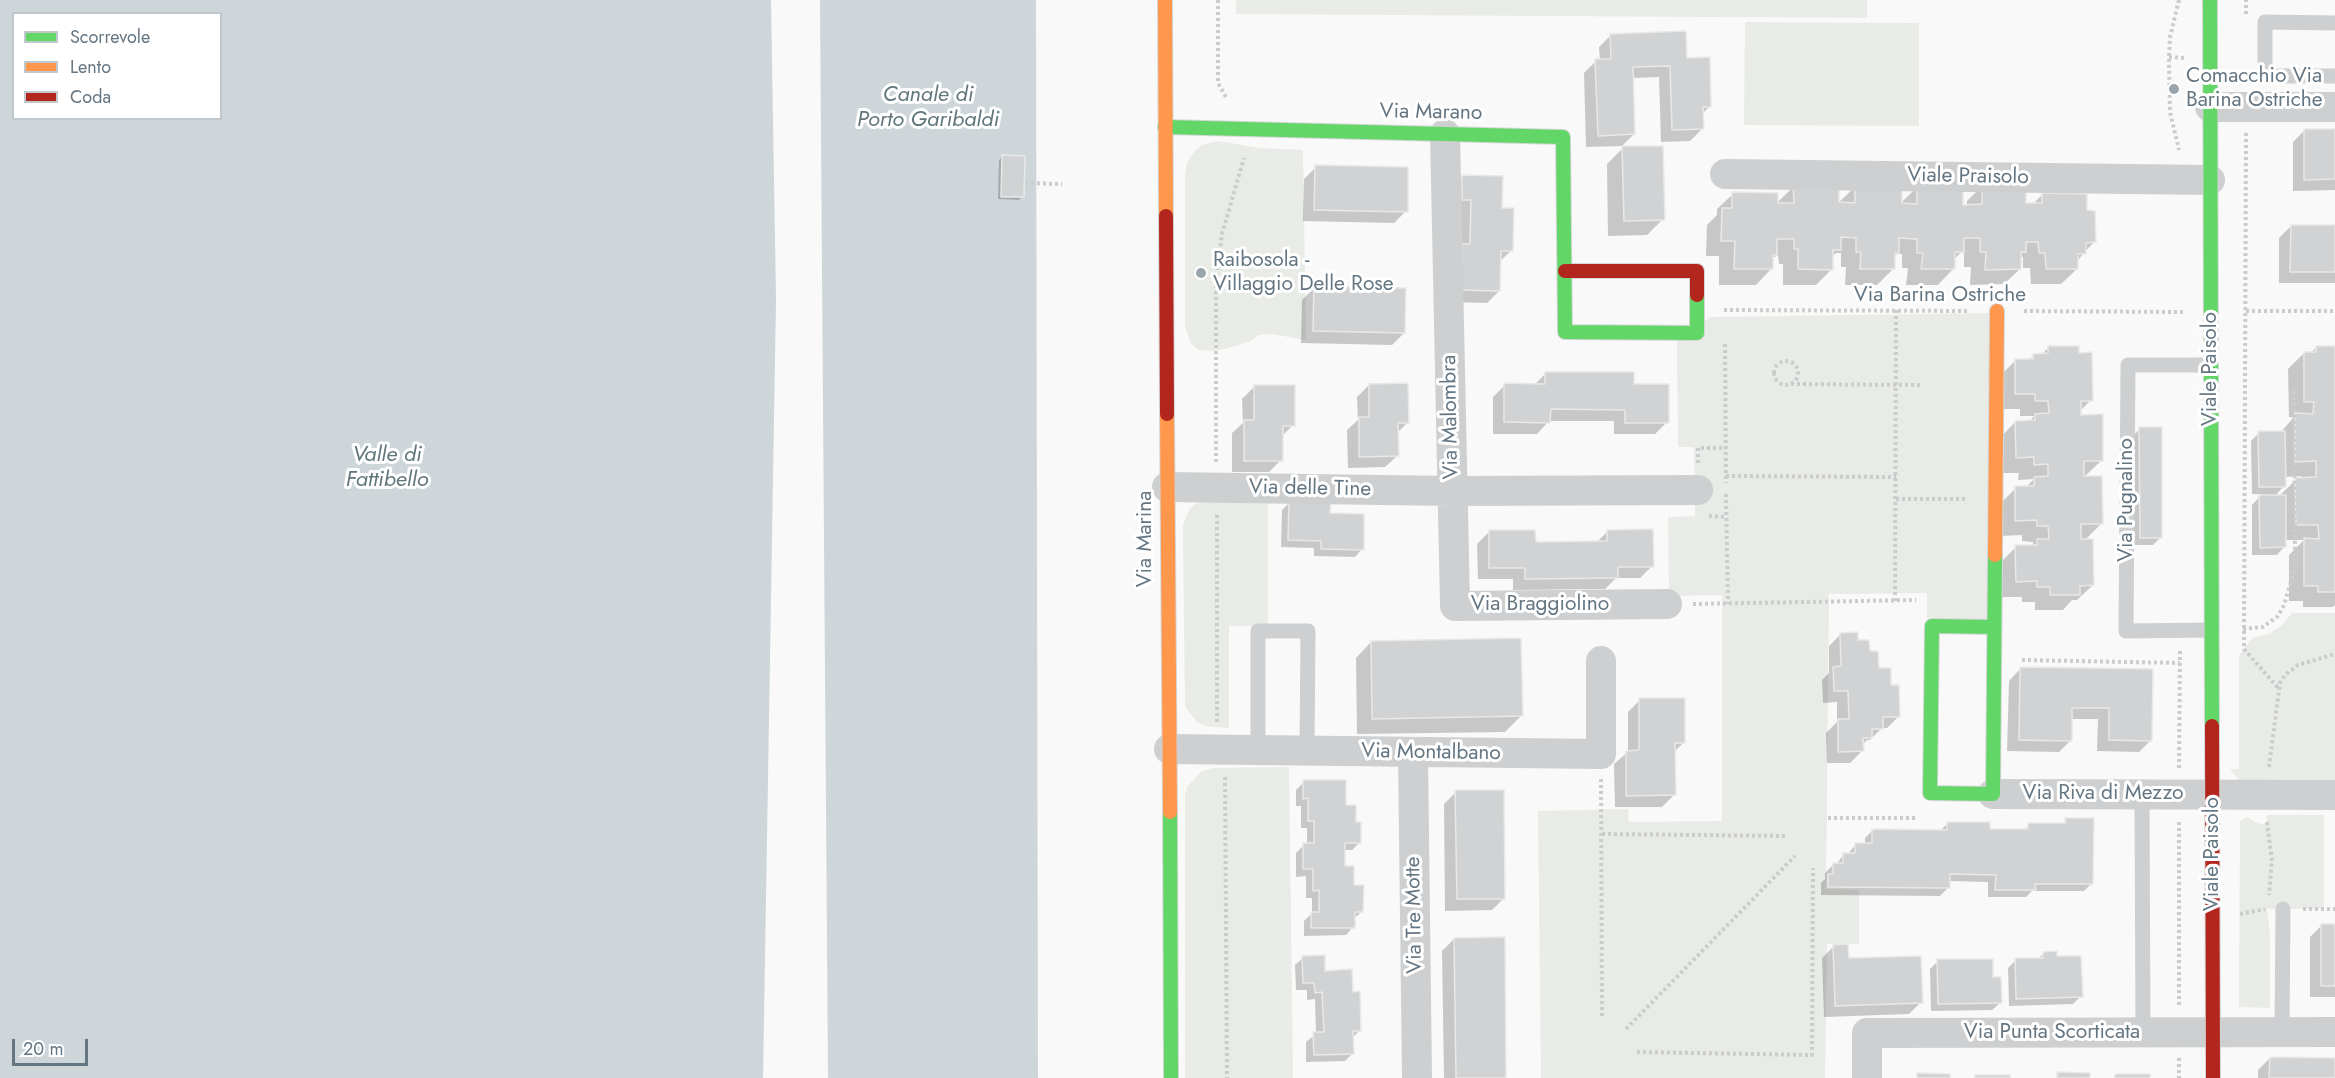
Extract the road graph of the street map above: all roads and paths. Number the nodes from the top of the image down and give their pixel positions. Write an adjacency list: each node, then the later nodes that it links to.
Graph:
1 (1165, 0): 13 (street, Via Marina)
2 (1218, 0): 14 (path)
3 (2210, 0): 9 (street, Viale Paisolo)
4 (2247, 0): 5 (path)
5 (2246, 23)
6 (2335, 23): 7 (lane)
7 (2298, 76): 8 (lane); 11 (lane)
8 (2335, 76)
9 (2210, 107): 10 (street); 17 (street, Viale Paisolo)
10 (2246, 107): 11 (street); 26 (path)
11 (2298, 107): 12 (street)
12 (2335, 107)
13 (1165, 127): 14 (street, Via Marano); 39 (street, Via Marina)
14 (1248, 130): 15 (street, Via Marano); 40 (path)
15 (1445, 134): 20 (street, Via Marano); 41 (street, Via Malombra)
16 (1725, 174): 17 (street, Viale Praisolo)
17 (2210, 180): 30 (street, Viale Paisolo)
18 (1025, 183): 19 (path)
19 (1062, 184)
20 (1565, 271): 21 (street); 21 (street)
21 (1697, 310): 22 (path, Via Barina Ostriche)
22 (1725, 310): 23 (path, Via Barina Ostriche); 28 (path)
23 (1896, 310): 25 (path, Via Barina Ostriche); 32 (path)
24 (2335, 310): 26 (path)
25 (1997, 311): 27 (path, Via Barina Ostriche); 43 (street)
26 (2246, 311): 51 (path)
27 (2183, 312)
28 (1725, 322)
29 (1725, 333): 36 (path)
30 (2211, 365): 52 (street, Viale Paisolo); 52 (lane, Via Pugnalino)
31 (1791, 384): 31 (path); 32 (path)
32 (1896, 385): 33 (path); 38 (path)
33 (1922, 385)
34 (2294, 391): 51 (path)
35 (1698, 448): 36 (path)
36 (1726, 448): 37 (path)
37 (1726, 476): 38 (path); 45 (path)
38 (1896, 477): 42 (path)
39 (1167, 487): 40 (street, Via delle Tine); 59 (street, Via Marina)
40 (1216, 488): 41 (street, Via delle Tine); 60 (path)
41 (1453, 491): 44 (street, Via Malombra); 48 (street, Via Braggiolino)
42 (1896, 499): 43 (path); 47 (path)
43 (1996, 500): 50 (street)
44 (1698, 503): 45 (path)
45 (1727, 516): 49 (path)
46 (1917, 600): 47 (path)
47 (1895, 601): 49 (path)
48 (1667, 604): 49 (path)
49 (1728, 604)
50 (1994, 627): 54 (street, Via Riva di Mezzo); 65 (street)
51 (2244, 629): 52 (path); 58 (path)
52 (2212, 630): 57 (street, Viale Paisolo)
53 (2335, 654): 58 (path)
54 (1994, 660): 56 (path); 66 (street, Via Riva di Mezzo)
55 (1601, 661): 64 (street)
56 (2179, 663): 57 (path); 68 (path)
57 (2212, 663): 69 (street, Viale Paisolo)
58 (2279, 689): 70 (path)
59 (1169, 749): 60 (street, Via Montalbano); 86 (street, Via Marina)
60 (1225, 750): 61 (street, Via Montalbano); 87 (path)
61 (1258, 750): 62 (street, Via Montalbano); 62 (lane)
62 (1307, 751): 63 (street, Via Montalbano)
63 (1413, 753): 64 (street, Via Montalbano); 88 (street, Via Tre Motte)
64 (1601, 754): 73 (path)
65 (1930, 793): 66 (street, Via Riva di Mezzo); 72 (path)
66 (1993, 794): 67 (street, Via Riva di Mezzo)
67 (2142, 795): 68 (street, Via Riva di Mezzo); 84 (lane)
68 (2179, 795): 69 (street, Via Riva di Mezzo); 82 (path)
69 (2212, 795): 70 (street, Via Riva di Mezzo); 83 (street, Viale Paisolo)
70 (2266, 795): 71 (street, Via Riva di Mezzo); 77 (path)
71 (2335, 795)
72 (1828, 818)
73 (1602, 834): 74 (path); 78 (path)
74 (1785, 836)
75 (1796, 856): 79 (path)
76 (1813, 868): 85 (path)
77 (2275, 909): 80 (lane)
78 (1602, 1019)
79 (1626, 1029)
80 (2282, 1032): 81 (street, Via Punta Scorticata); 83 (street, Via Punta Scorticata)
81 (2335, 1032)
82 (2179, 1033): 83 (street, Via Punta Scorticata); 84 (street, Via Punta Scorticata); 90 (path)
83 (2214, 1033): 91 (street, Viale Paisolo)
84 (2143, 1034): 89 (street, Via Punta Scorticata)
85 (1636, 1052)
86 (1171, 1078)
87 (1227, 1078)
88 (1417, 1078)
89 (1867, 1078)
90 (2179, 1078)
91 (2213, 1078)

